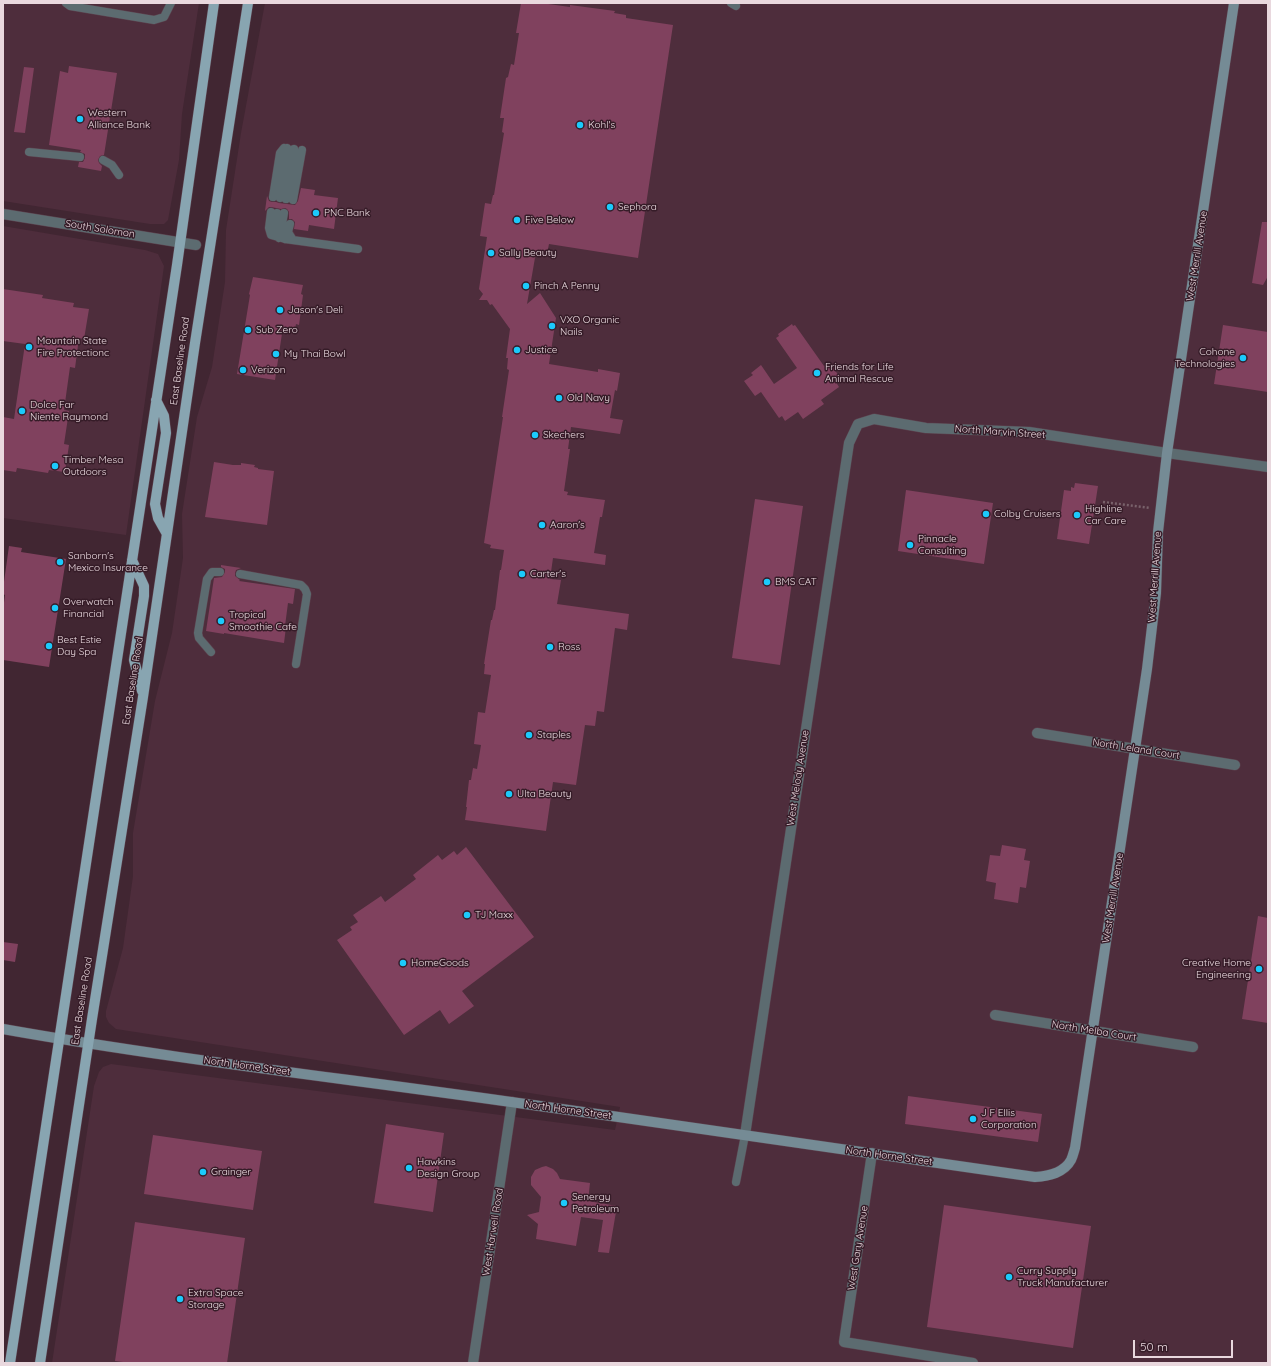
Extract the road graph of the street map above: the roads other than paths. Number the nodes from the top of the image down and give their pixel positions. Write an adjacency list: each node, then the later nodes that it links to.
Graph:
1 (66, 3): 2 (lane)
2 (171, 3)
3 (214, 3): 14 (main road, East Baseline Road)
4 (248, 3): 21 (main road, East Baseline Road)
5 (1234, 3): 19 (street, West Merrill Avenue)
6 (29, 152): 7 (lane)
7 (80, 157)
8 (103, 160): 9 (lane)
9 (119, 176)
10 (283, 199): 10 (lane)
11 (3, 214): 14 (street, South Solomon)
12 (290, 224): 13 (lane)
13 (286, 239): 13 (lane); 16 (lane)
14 (180, 242): 15 (street, South Solomon); 17 (main road, East Baseline Road)
15 (196, 245)
16 (358, 249)
17 (156, 400): 21 (main road); 22 (main road, East Baseline Road)
18 (858, 424): 19 (street, North Marvin Street); 38 (street, West Melody Avenue)
19 (1167, 453): 20 (street, North Marvin Street); 29 (street, West Merrill Avenue)
20 (1268, 467)
21 (167, 534): 27 (main road, East Baseline Road)
22 (132, 560): 27 (main road); 34 (main road, East Baseline Road)
23 (220, 572): 25 (lane)
24 (240, 574): 26 (lane)
25 (211, 652)
26 (296, 664)
27 (143, 697): 35 (main road, East Baseline Road)
28 (1037, 733): 29 (street, North Leland Court)
29 (1135, 749): 30 (street, North Leland Court); 33 (street, West Merrill Avenue)
30 (1235, 765)
31 (995, 1016): 33 (street, North Melba Court)
32 (3, 1029): 34 (street, North Horne Street)
33 (1093, 1031): 36 (street, North Melba Court); 40 (street, West Merrill Avenue)
34 (58, 1039): 35 (street, North Horne Street); 42 (main road, East Baseline Road)
35 (88, 1043): 37 (street, North Horne Street); 43 (main road, East Baseline Road)
36 (1193, 1047)
37 (512, 1102): 38 (street, North Horne Street); 44 (street, West Harwell Road)
38 (745, 1135): 39 (street, North Horne Street); 41 (lane)
39 (872, 1153): 40 (street, North Horne Street); 45 (street, West Gary Avenue)
40 (1062, 1170)
41 (736, 1182)
42 (10, 1363)
43 (40, 1363)
44 (473, 1363)
45 (973, 1363)

